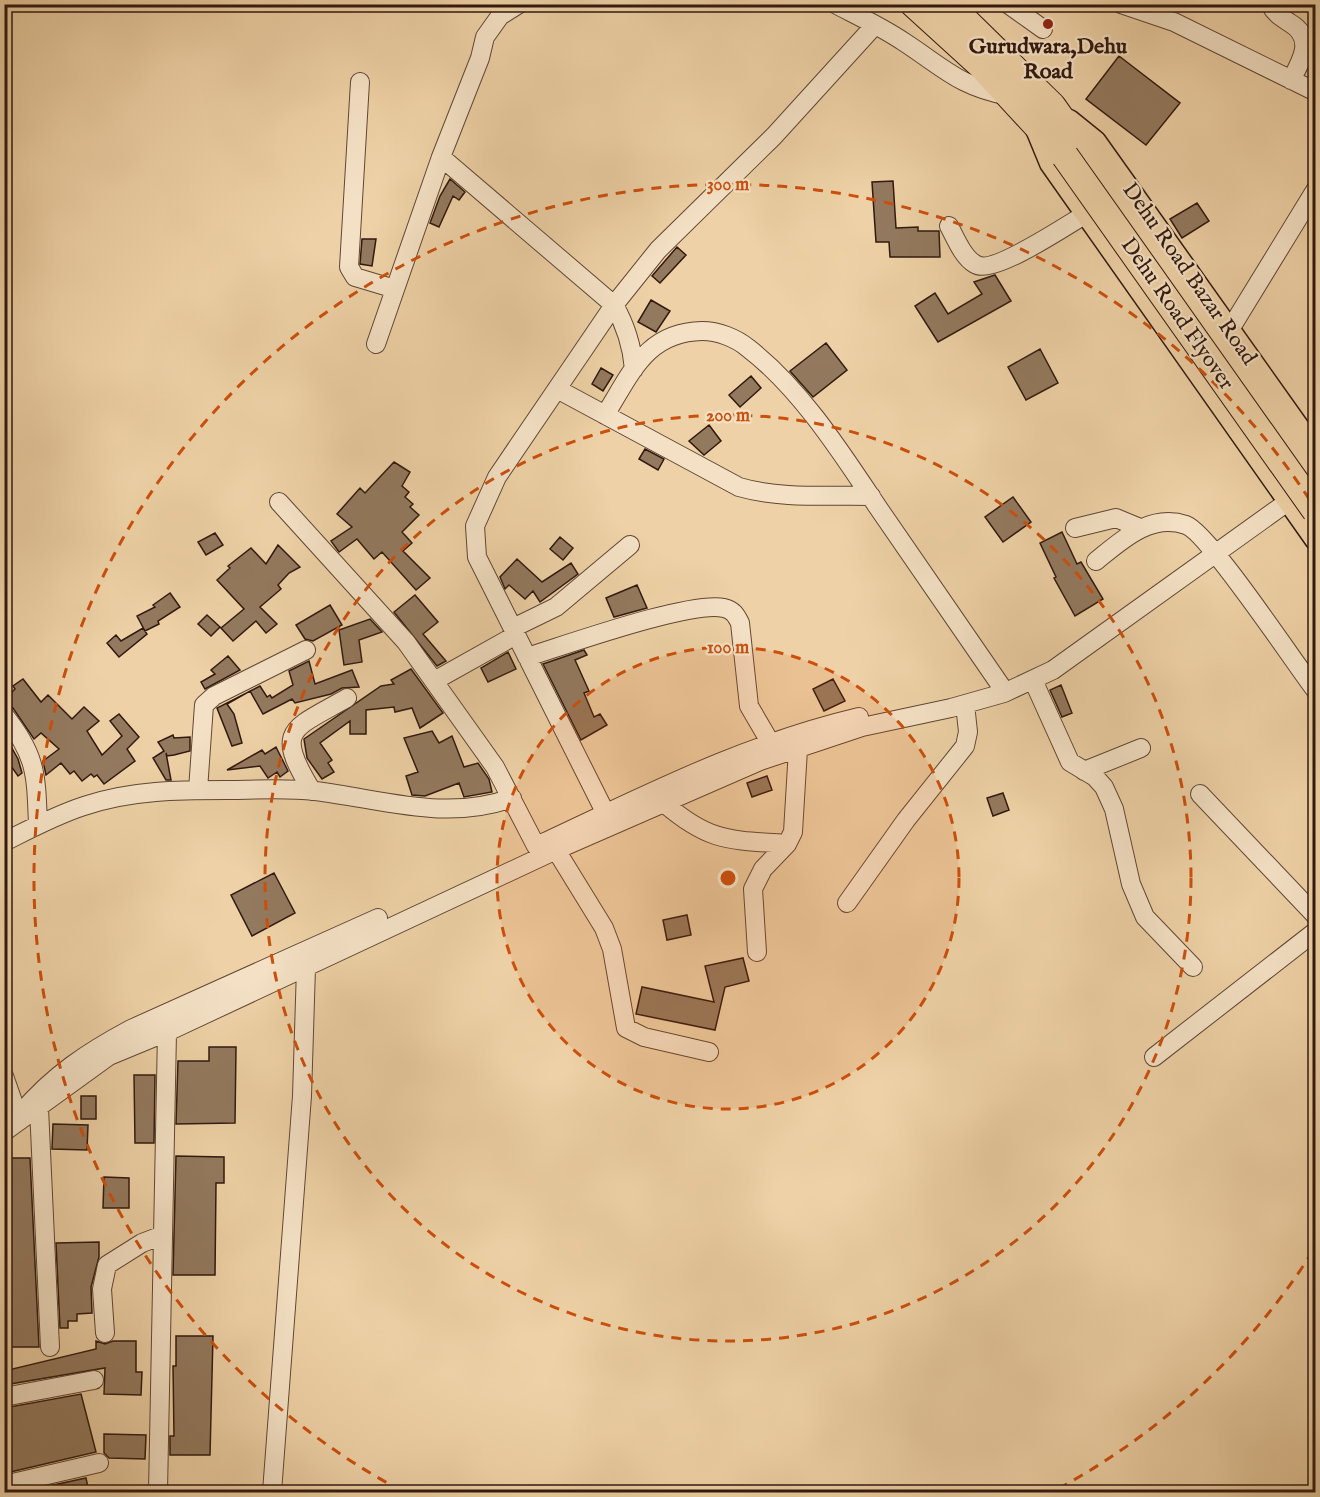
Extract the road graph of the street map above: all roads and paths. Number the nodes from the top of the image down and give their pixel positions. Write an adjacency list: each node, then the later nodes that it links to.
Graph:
1 (519, 4): 16 (street)
2 (835, 4): 8 (street)
3 (914, 4): 13 (highway)
4 (948, 4): 14 (highway)
5 (1008, 4): 9 (street)
6 (1121, 4): 10 (street)
7 (1270, 4): 10 (street)
8 (875, 24): 13 (street); 22 (street)
9 (1043, 29)
10 (1291, 80): 12 (street)
11 (360, 82): 21 (street)
12 (1316, 92)
13 (1011, 96): 14 (highway)
14 (1043, 114): 15 (highway, Dehu Road Flyover); 19 (main road); 23 (main road, Dehu Road Bazar Road)
15 (1072, 151): 29 (highway, Dehu Road Flyover); 33 (highway, Dehu Road Flyover, bridge)
16 (441, 157): 21 (street); 22 (street)
17 (1316, 189): 18 (street)
18 (1310, 210): 23 (street)
19 (1086, 214): 20 (street); 32 (main road)
20 (949, 226)
21 (395, 289): 24 (street)
22 (614, 305): 25 (street); 26 (street)
23 (1229, 331): 28 (main road, Dehu Road Bazar Road)
24 (376, 344)
25 (634, 369): 27 (street); 30 (street)
26 (557, 389): 27 (street); 40 (street)
27 (605, 415): 30 (street)
28 (1316, 453)
29 (1316, 479): 32 (street)
30 (871, 496): 46 (street)
31 (279, 502): 45 (street)
32 (1289, 502): 36 (main road); 38 (street)
33 (1316, 511)
34 (1075, 528): 35 (street)
35 (1140, 528): 38 (street); 39 (street)
36 (1316, 539)
37 (630, 545): 40 (street)
38 (1216, 554): 43 (street); 47 (street)
39 (1096, 561)
40 (515, 631): 42 (street); 45 (street)
41 (306, 650): 55 (street)
42 (527, 657): 51 (street); 60 (street)
43 (1053, 670): 44 (street); 46 (street)
44 (1033, 680): 49 (street); 54 (street)
45 (434, 681): 58 (street)
46 (1000, 686): 51 (street)
47 (1316, 691)
48 (347, 698): 56 (street)
49 (965, 704): 52 (street); 66 (street)
50 (4, 715): 61 (street)
51 (770, 742): 60 (street)
52 (798, 748): 59 (street); 63 (street)
53 (1141, 748): 54 (street)
54 (1084, 771): 71 (street)
55 (198, 790): 56 (street); 61 (street)
56 (312, 791): 58 (street)
57 (1200, 794): 67 (street)
58 (512, 798): 64 (street)
59 (664, 803): 63 (street); 65 (street)
60 (606, 814): 64 (street)
61 (38, 825): 62 (street)
62 (4, 842)
63 (787, 844): 70 (street)
64 (536, 846): 69 (street)
65 (556, 850): 69 (street); 74 (street)
66 (848, 903)
67 (1316, 916)
68 (1316, 931): 75 (street)
69 (360, 934): 72 (street); 79 (street)
70 (757, 952)
71 (1193, 967)
72 (306, 968): 73 (street); 89 (street)
73 (167, 1032): 78 (street); 81 (street)
74 (709, 1052)
75 (1154, 1057)
76 (4, 1076): 77 (street)
77 (8, 1093): 79 (street)
78 (39, 1108): 80 (street); 83 (street)
79 (18, 1116): 80 (street)
80 (4, 1132)
81 (163, 1235): 82 (street); 88 (street)
82 (105, 1333)
83 (50, 1347)
84 (94, 1380): 85 (street)
85 (4, 1397)
86 (99, 1463): 87 (street)
87 (4, 1485)
88 (158, 1492)
89 (272, 1492)

